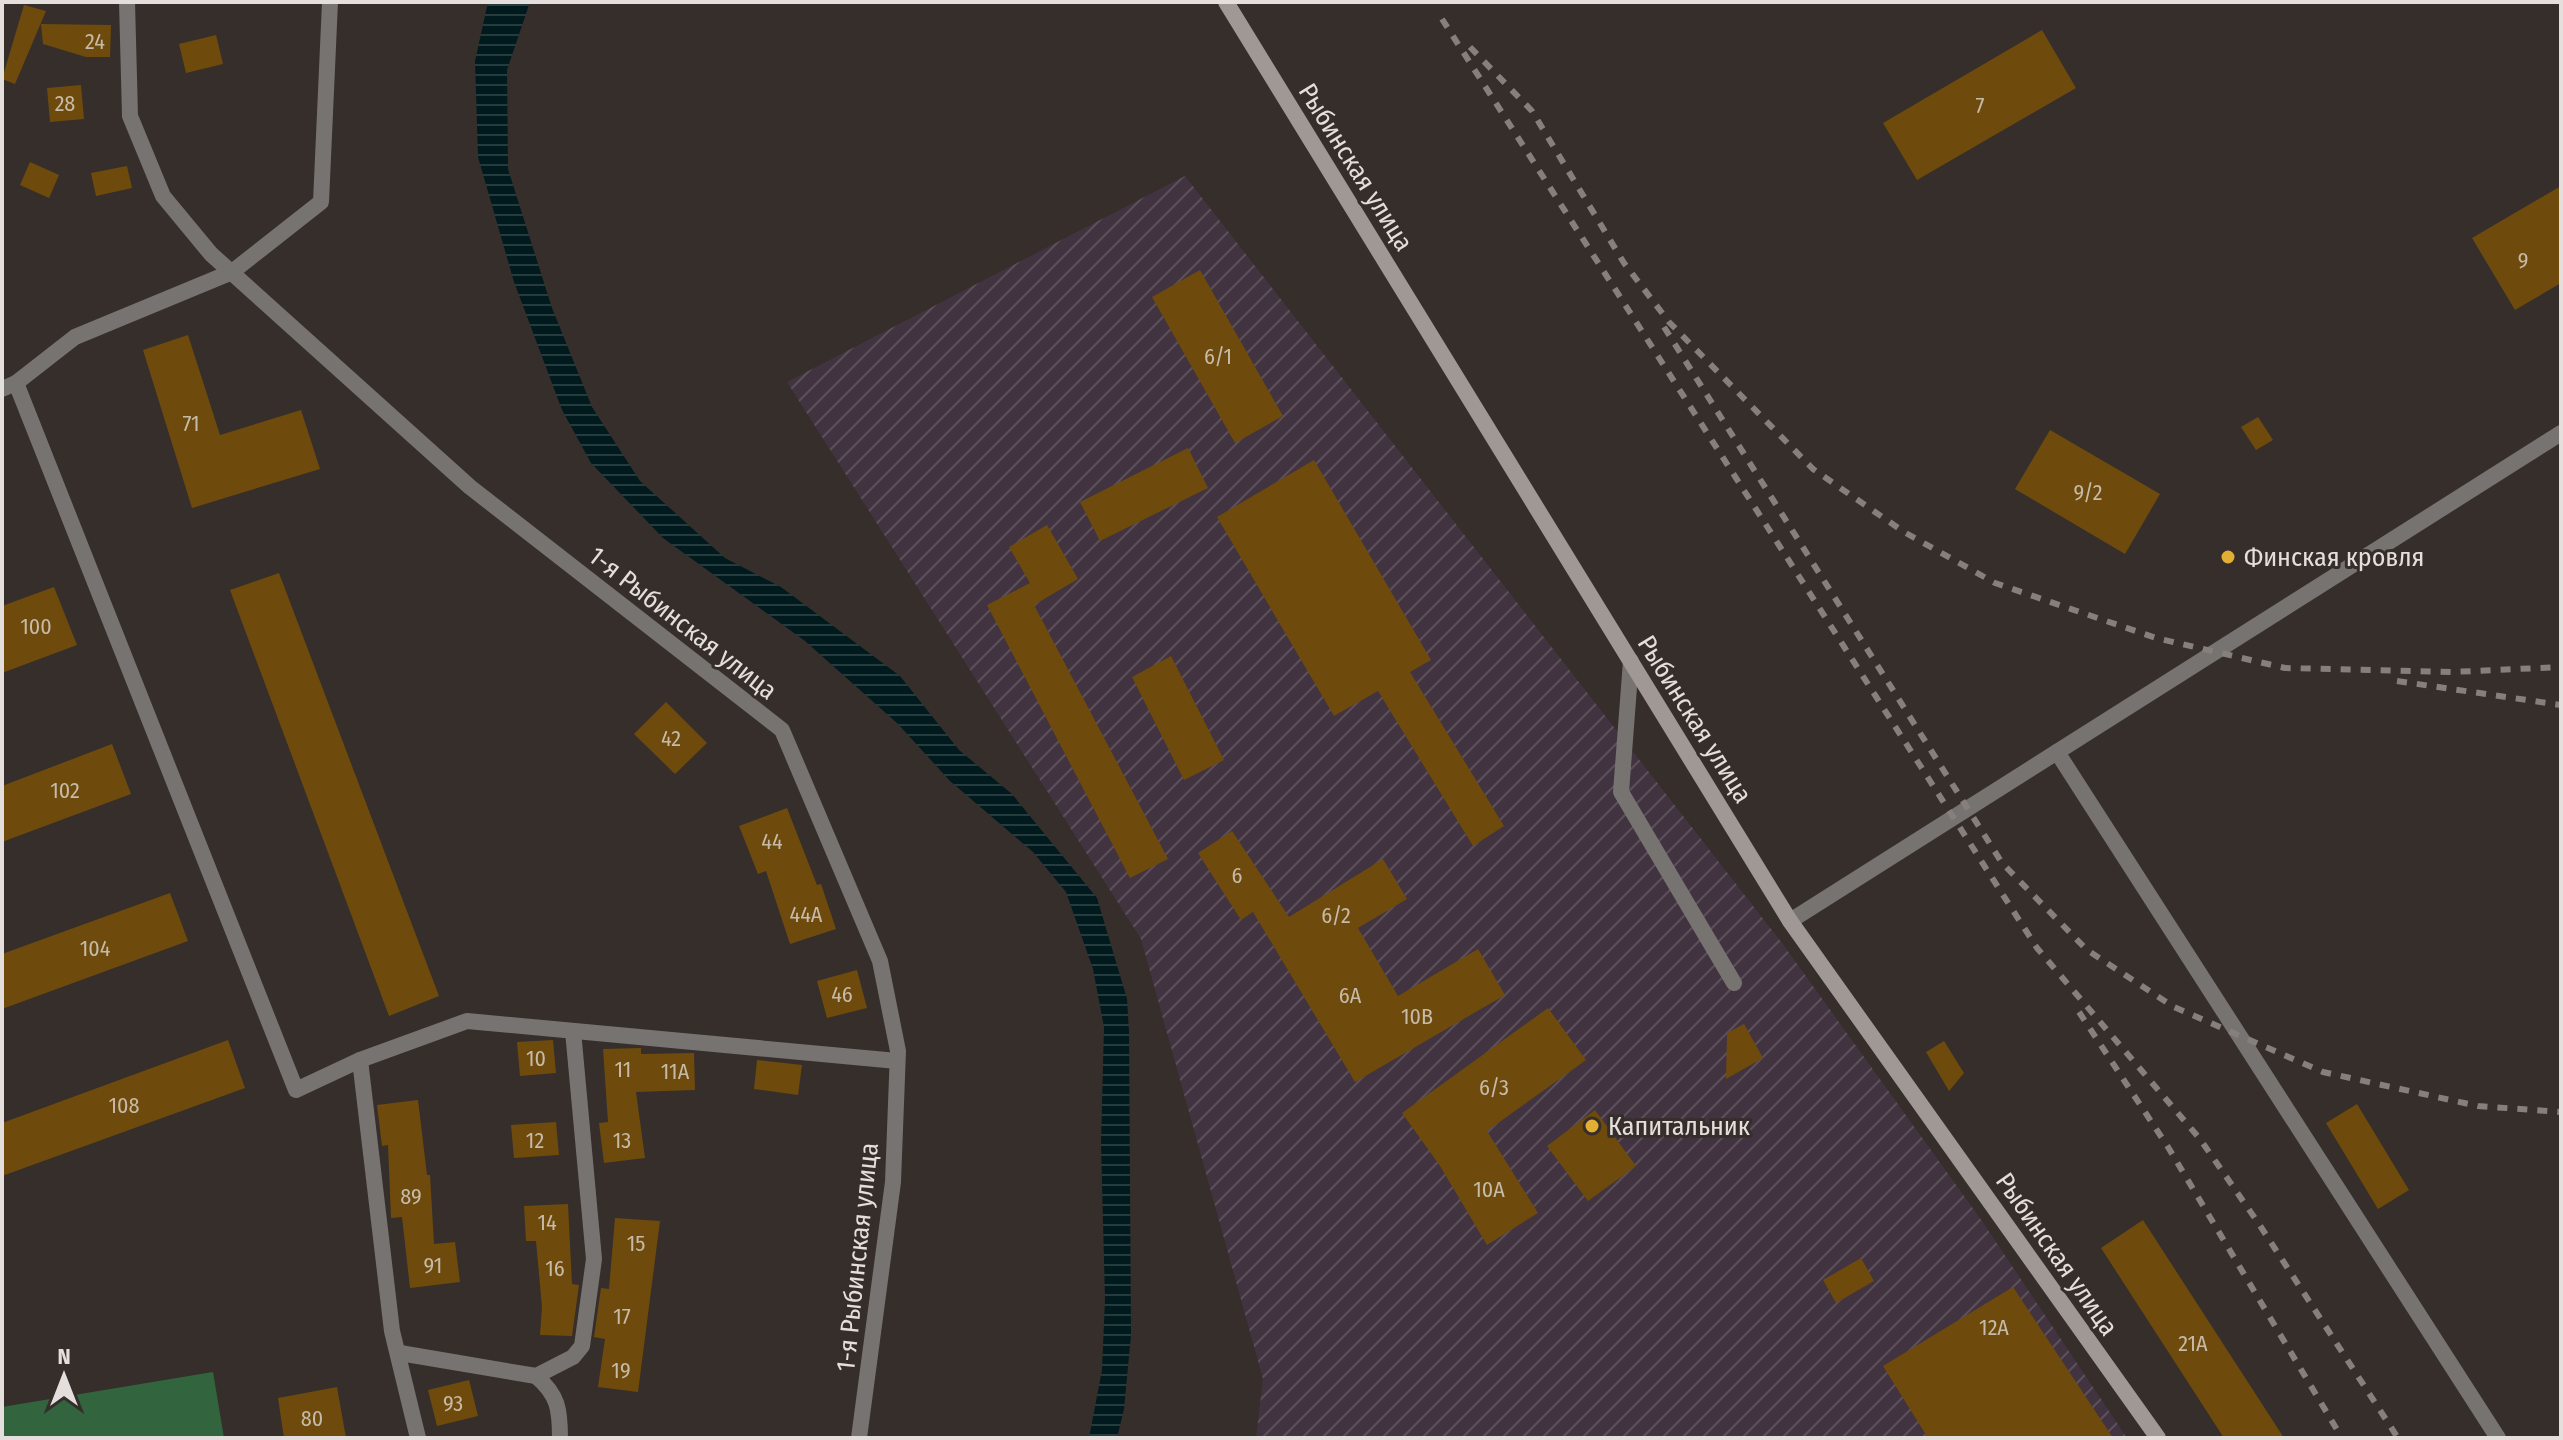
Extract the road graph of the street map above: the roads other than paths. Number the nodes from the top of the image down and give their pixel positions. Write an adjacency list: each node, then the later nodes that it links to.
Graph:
1 (127, 2): 4 (street, 1-я Рыбинская улица)
2 (330, 2): 4 (street)
3 (1226, 2): 7 (main road, Рыбинская улица)
4 (232, 272): 5 (street); 13 (street, 1-я Рыбинская улица)
5 (7, 383): 12 (street)
6 (2561, 433): 8 (street)
7 (1631, 661): 9 (main road, Рыбинская улица); 10 (street)
8 (2057, 752): 9 (street); 20 (street)
9 (1790, 921): 19 (main road, Рыбинская улица)
10 (1734, 983)
11 (573, 1031): 12 (street); 13 (street); 15 (street)
12 (360, 1060): 14 (street)
13 (897, 1061): 18 (street, 1-я Рыбинская улица)
14 (400, 1353): 15 (street); 16 (street)
15 (536, 1376): 17 (street)
16 (418, 1438)
17 (560, 1438)
18 (859, 1438)
19 (2158, 1438)
20 (2498, 1438)

